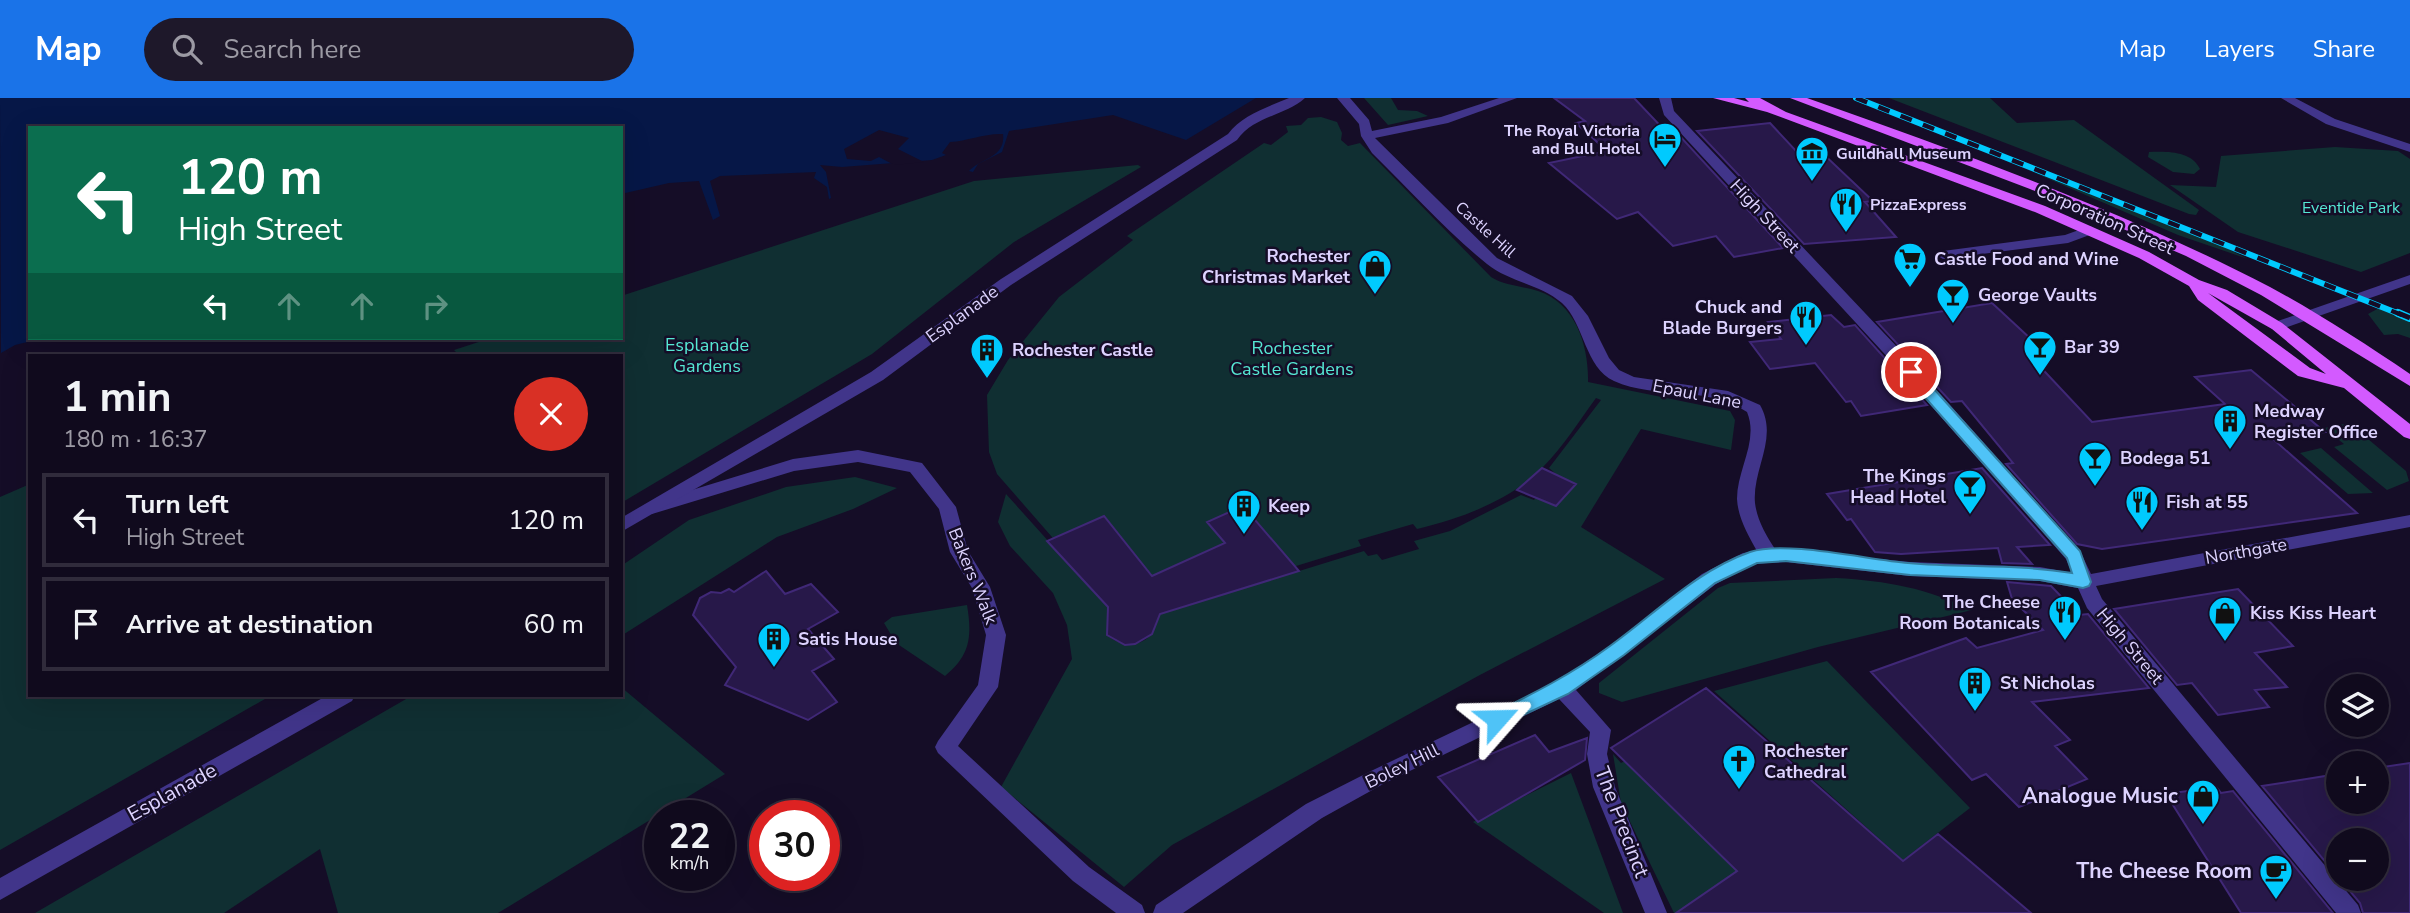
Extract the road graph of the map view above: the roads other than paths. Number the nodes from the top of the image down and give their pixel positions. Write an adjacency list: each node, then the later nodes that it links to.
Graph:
1 (1299, 98): 22 (street, Esplanade)
2 (1343, 98): 10 (street, Castle Hill)
3 (1511, 98): 10 (street)
4 (1665, 98): 26 (street, High Street)
5 (1719, 98): 9 (main road)
6 (1751, 98): 9 (main road, Corporation Street)
7 (1796, 98): 16 (main road, Corporation Street)
8 (2287, 98): 11 (street)
9 (1770, 110): 12 (main road, Corporation Street)
10 (1367, 136): 18 (street, Castle Hill)
11 (2410, 148)
12 (2090, 230): 13 (street); 15 (main road, Corporation Street)
13 (1942, 255)
14 (2410, 279): 16 (street)
15 (2194, 283): 17 (main road, Corporation Street); 20 (main road)
16 (2312, 315): 17 (street); 19 (main road, Corporation Street)
17 (2277, 326): 20 (main road, Corporation Street)
18 (1610, 373): 25 (street, Epaul Lane)
19 (2410, 381)
20 (2354, 388): 21 (main road, Corporation Street)
21 (2410, 433)
22 (649, 509): 24 (street, Esplanade); 30 (street, Bakers Walk)
23 (2410, 521): 26 (street, Northgate)
24 (623, 525)
25 (1769, 555): 26 (street, Boley Hill); 27 (street, Boley Hill)
26 (2083, 582): 33 (street, High Street)
27 (1562, 689): 31 (street, Boley Hill); 32 (street, The Precinct)
28 (341, 697): 29 (street, Esplanade)
29 (0, 890)
30 (1134, 913)
31 (1164, 913)
32 (1656, 913)
33 (2350, 913)

